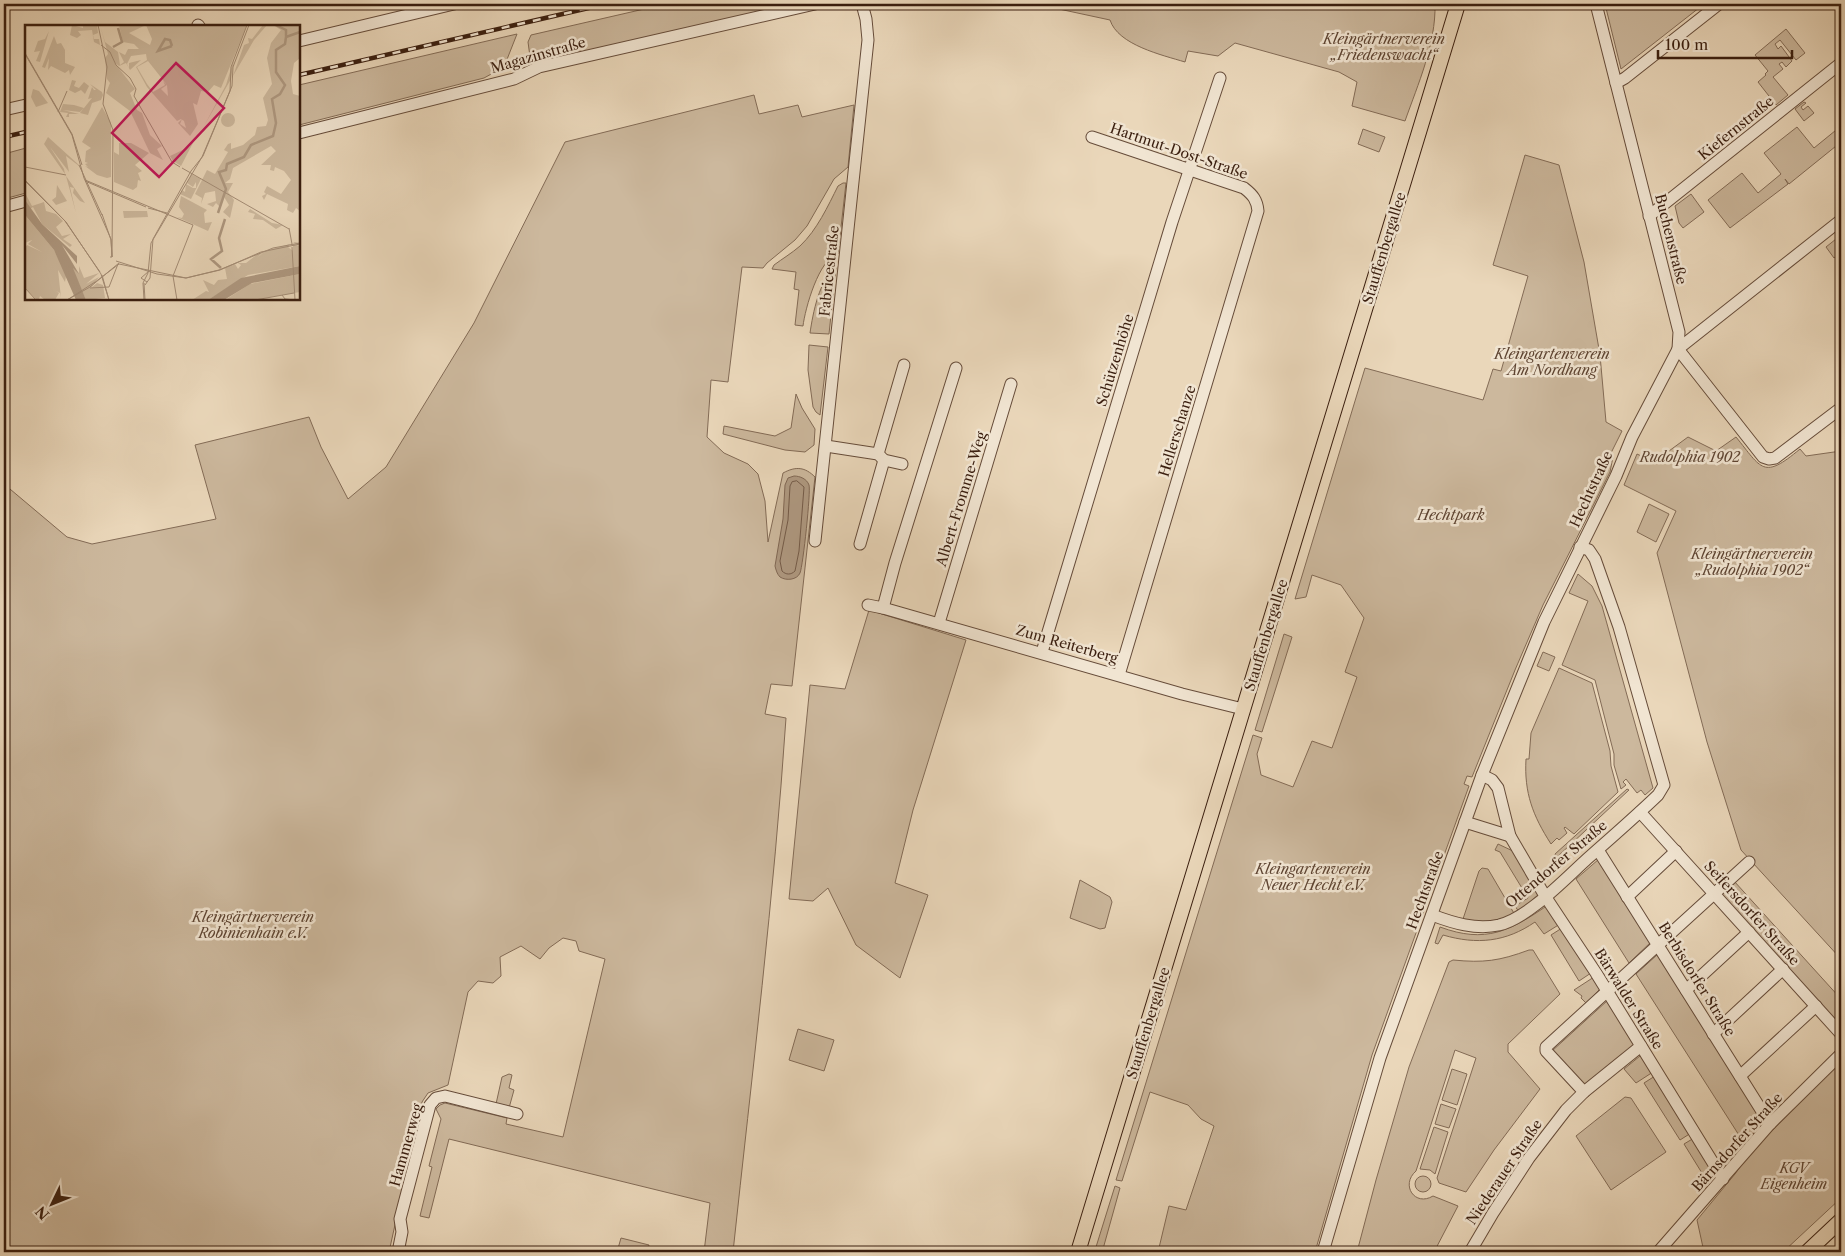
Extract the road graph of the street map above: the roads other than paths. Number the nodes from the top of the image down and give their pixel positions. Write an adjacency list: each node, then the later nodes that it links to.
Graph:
1 (454, 4): 9 (street)
2 (815, 4): 15 (street, Magazinstraße)
3 (862, 4): 28 (street, Fabricestraße)
4 (1448, 4): 8 (main road, Stauffenbergallee)
5 (1458, 4): 8 (main road, Stauffenbergallee)
6 (1596, 4): 12 (street, Buchenstraße)
7 (1719, 4): 12 (street)
8 (1452, 18): 39 (main road, Stauffenbergallee)
9 (300, 41)
10 (1841, 63): 21 (street, Kiefernstraße)
11 (1220, 78): 17 (street, Schützenhöhe)
12 (1616, 83): 21 (street, Buchenstraße)
13 (25, 105): 14 (street)
14 (4, 110)
15 (300, 133)
16 (1092, 137): 17 (street, Hartmut-Dost-Straße)
17 (1190, 170): 18 (street, Hartmut-Dost-Straße); 37 (street, Schützenhöhe)
18 (1254, 195): 38 (street, Hellerschanze)
19 (25, 201): 20 (street)
20 (4, 206)
21 (1650, 216): 23 (street, Buchenstraße)
22 (1841, 220): 23 (street)
23 (1678, 349): 27 (street); 33 (street, Hechtstraße)
24 (904, 365): 29 (street)
25 (956, 368): 35 (street)
26 (1011, 384): 36 (street, Albert-Fromme-Weg)
27 (1841, 408)
28 (826, 446): 29 (street); 31 (street, Fabricestraße)
29 (881, 457): 30 (street); 32 (street)
30 (902, 464)
31 (815, 540)
32 (860, 544)
33 (1580, 547): 40 (street, Hechtstraße); 41 (street, Hechtstraße)
34 (868, 604): 35 (street, Zum Reiterberg)
35 (883, 608): 36 (street, Zum Reiterberg)
36 (939, 623): 37 (street, Zum Reiterberg)
37 (1042, 652): 38 (street, Zum Reiterberg)
38 (1119, 675): 39 (street, Zum Reiterberg)
39 (1244, 709): 69 (main road, Stauffenbergallee)
40 (1482, 776): 43 (street, Hechtstraße); 44 (street, Bärwalder Straße)
41 (1658, 795): 42 (street, Ottendorfer Straße)
42 (1640, 812): 45 (street, Ottendorfer Straße); 46 (street, Seifersdorfer Straße)
43 (1465, 822): 44 (street); 51 (street, Hechtstraße)
44 (1510, 836): 49 (street, Bärwalder Straße)
45 (1598, 850): 49 (street, Ottendorfer Straße); 50 (street, Berbisdorfer Straße)
46 (1676, 851): 48 (street, Seifersdorfer Straße); 50 (street)
47 (1749, 862): 48 (street)
48 (1713, 894): 52 (street, Seifersdorfer Straße); 53 (street)
49 (1545, 896): 51 (street, Ottendorfer Straße); 56 (street, Bärwalder Straße)
50 (1627, 897): 53 (street, Berbisdorfer Straße)
51 (1432, 915): 70 (street, Hechtstraße)
52 (1748, 932): 54 (street, Seifersdorfer Straße); 55 (street)
53 (1658, 945): 55 (street, Berbisdorfer Straße); 56 (street)
54 (1783, 969): 57 (street, Seifersdorfer Straße); 58 (street)
55 (1686, 990): 58 (street, Berbisdorfer Straße)
56 (1607, 991): 60 (street, Bärwalder Straße); 63 (street)
57 (1816, 1006): 59 (street, Seifersdorfer Straße); 62 (street)
58 (1713, 1034): 62 (street, Berbisdorfer Straße)
59 (1841, 1034)
60 (1641, 1046): 63 (street, Niederauer Straße); 66 (street, Bärwalder Straße)
61 (1841, 1054): 65 (street, Bärnsdorfer Straße)
62 (1740, 1076): 65 (street, Berbisdorfer Straße)
63 (1584, 1092): 71 (street, Niederauer Straße)
64 (517, 1114): 68 (street, Hammerweg)
65 (1770, 1124): 66 (street, Bärnsdorfer Straße)
66 (1723, 1179): 72 (street, Bärnsdorfer Straße)
67 (1841, 1220): 73 (main road)
68 (398, 1252)
69 (1078, 1252)
70 (1324, 1252)
71 (1470, 1252)
72 (1658, 1252)
73 (1807, 1252)

